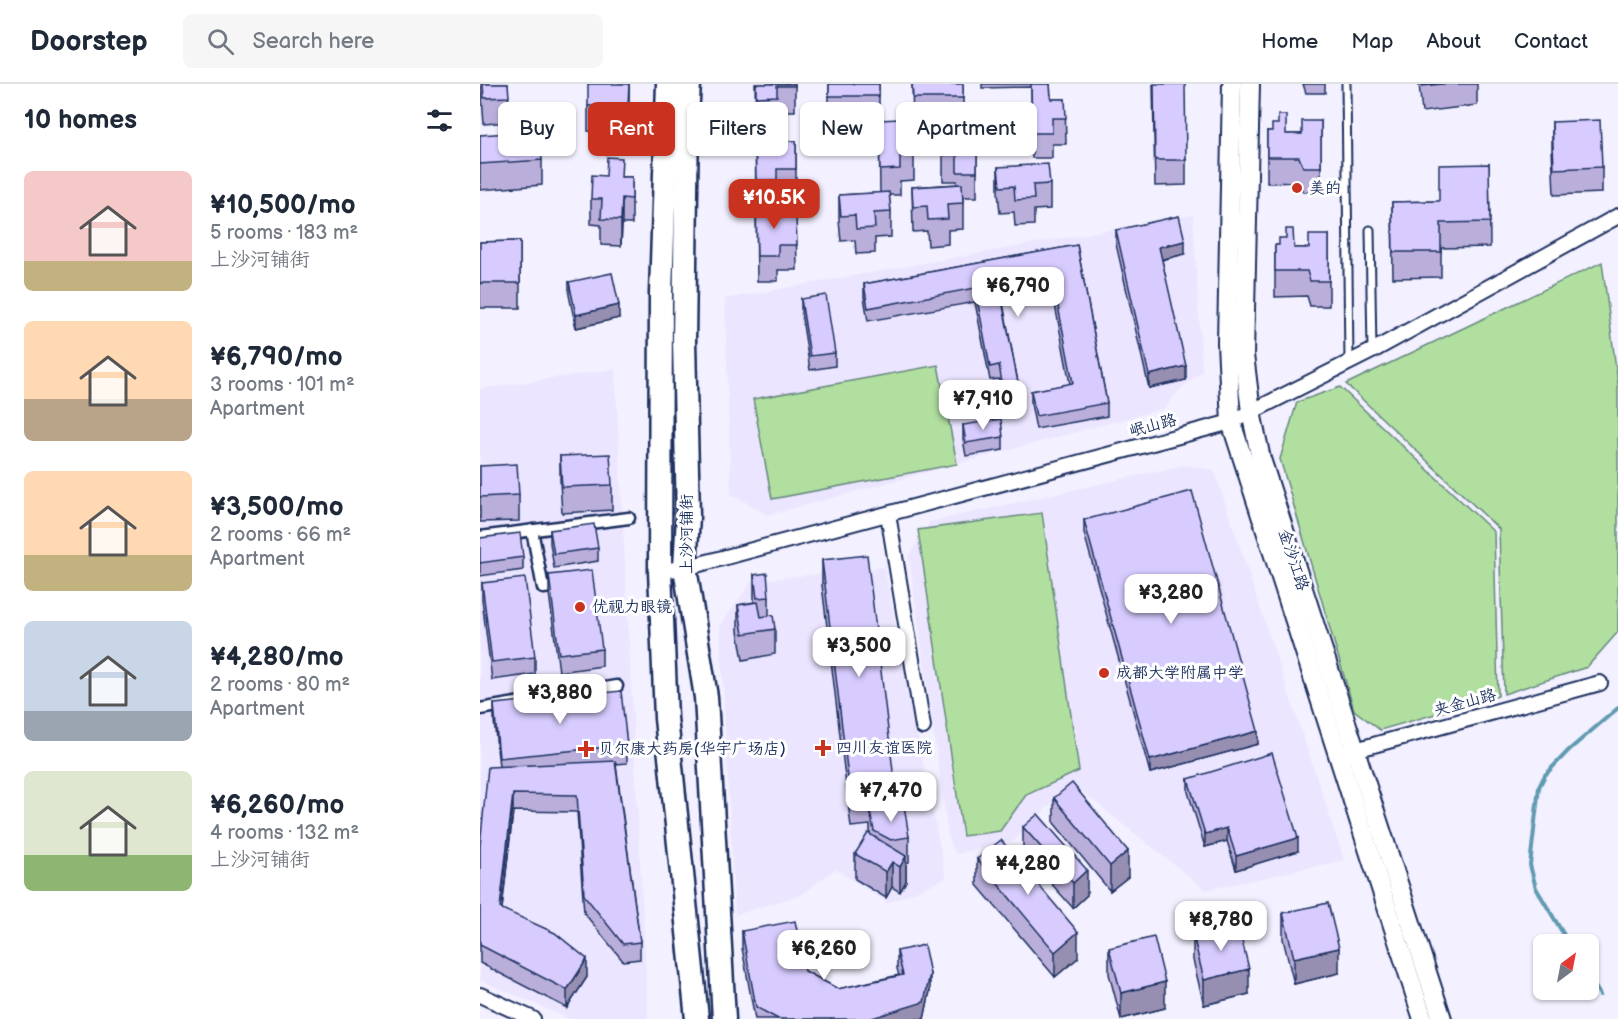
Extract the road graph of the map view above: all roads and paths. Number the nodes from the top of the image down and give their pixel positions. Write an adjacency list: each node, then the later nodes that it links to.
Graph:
1 (668, 84): 17 (main road, 上沙河铺街)
2 (689, 84): 16 (main road, 上沙河铺街)
3 (1232, 84): 11 (street)
4 (1250, 84): 10 (street, 金沙江路)
5 (1346, 84): 9 (lane)
6 (1618, 216): 8 (street, 岷山路)
7 (1370, 230): 8 (lane)
8 (1372, 351): 9 (street, 岷山路)
9 (1349, 363): 10 (street, 岷山路)
10 (1251, 412): 11 (street, 岷山路); 23 (street, 金沙江路)
11 (1231, 422): 12 (street, 岷山路); 23 (street)
12 (888, 514): 16 (street, 岷山路); 22 (street)
13 (629, 518): 14 (street)
14 (532, 530): 15 (street); 18 (street)
15 (480, 537)
16 (685, 568): 17 (street, 岷山路); 27 (main road, 上沙河铺街)
17 (660, 571): 26 (main road, 上沙河铺街)
18 (568, 585)
19 (1600, 683): 23 (street, 夹金山路)
20 (617, 686): 21 (street)
21 (480, 709)
22 (923, 727)
23 (1346, 752): 28 (street, 金沙江路); 29 (street, 金沙江路)
24 (480, 995): 25 (street)
25 (533, 1019)
26 (697, 1019)
27 (724, 1019)
28 (1423, 1019)
29 (1442, 1019)

